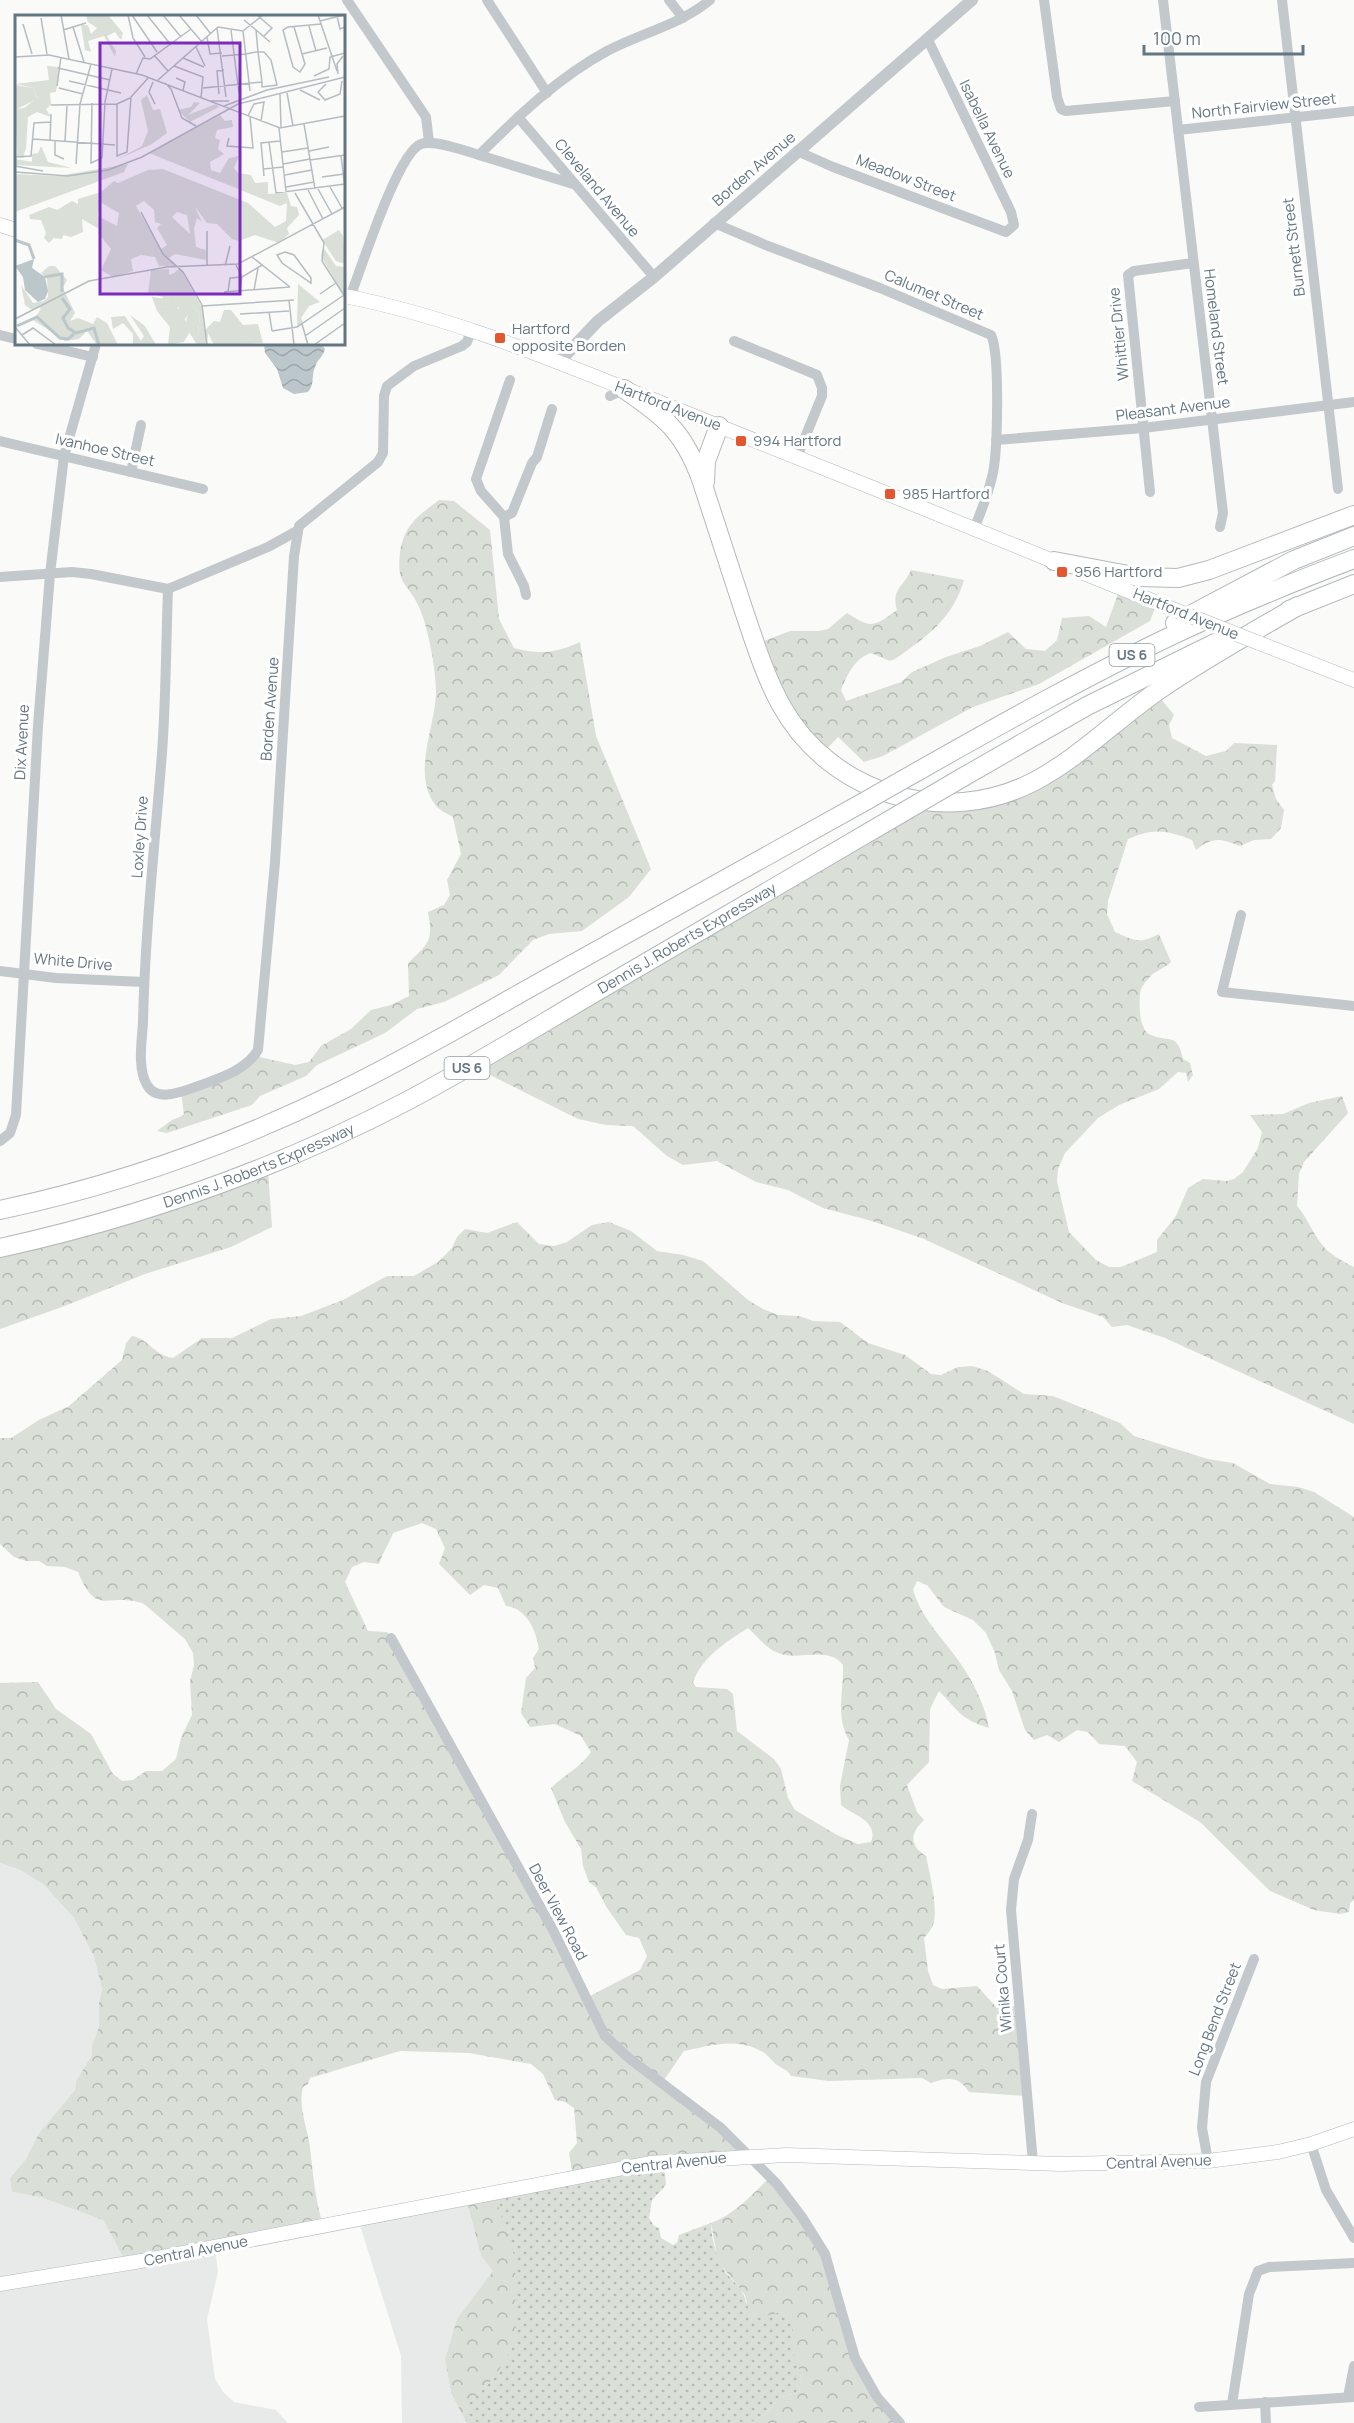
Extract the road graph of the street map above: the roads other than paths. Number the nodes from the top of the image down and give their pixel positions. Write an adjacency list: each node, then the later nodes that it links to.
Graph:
1 (347, 0): 17 (street)
2 (487, 0): 11 (street)
3 (669, 0): 9 (street)
4 (710, 0): 9 (street)
5 (972, 0): 10 (street, Borden Avenue)
6 (1044, 0): 12 (street, North Fairview Street)
7 (1163, 0): 12 (street)
8 (1282, 0): 15 (street, Burnett Street)
9 (683, 18): 11 (street)
10 (927, 38): 18 (street, Borden Avenue); 24 (street, Isabella Avenue)
11 (547, 93): 14 (street)
12 (1175, 101): 16 (street, Homeland Street)
13 (1354, 111): 15 (street, North Fairview Street)
14 (518, 117): 19 (street); 20 (street, Cleveland Avenue)
15 (1294, 118): 16 (street, North Fairview Street); 39 (street, Burnett Street)
16 (1178, 130): 25 (street, Homeland Street)
17 (429, 142): 19 (street); 27 (street)
18 (797, 150): 21 (street, Borden Avenue); 24 (street, Meadow Street)
19 (479, 155): 20 (street)
20 (574, 184): 26 (street, Cleveland Avenue)
21 (714, 223): 26 (street, Borden Avenue); 45 (street, Calumet Street)
22 (0, 225): 23 (main road)
23 (15, 230)
24 (1006, 232)
25 (1193, 263): 41 (street, Homeland Street); 44 (street, Whittier Drive)
26 (654, 277): 35 (street, Borden Avenue)
27 (347, 296): 28 (main road, Hartford Avenue)
28 (471, 331): 35 (main road, Hartford Avenue); 58 (street)
29 (0, 335): 30 (street)
30 (15, 339)
31 (734, 341): 48 (street)
32 (41, 345): 34 (street)
33 (96, 345): 34 (street, Dix Avenue)
34 (93, 357): 47 (street, Dix Avenue)
35 (558, 363): 37 (main road, Hartford Avenue)
36 (510, 380): 55 (street)
37 (617, 392): 43 (main road, Hartford Avenue); 53 (highway)
38 (1354, 402): 39 (street, Pleasant Avenue)
39 (1328, 406): 41 (street, Pleasant Avenue); 51 (street, Burnett Street)
40 (552, 409): 55 (street)
41 (1212, 419): 44 (street, Pleasant Avenue); 56 (street, Homeland Street)
42 (141, 425): 49 (street)
43 (719, 426): 48 (main road, Hartford Avenue); 53 (highway)
44 (1143, 428): 45 (street, Pleasant Avenue); 52 (street, Whittier Drive)
45 (996, 440): 57 (street, Calumet Street)
46 (0, 441): 47 (street, Ivanhoe Street)
47 (64, 456): 49 (street, Ivanhoe Street); 62 (street, Dix Avenue)
48 (796, 457): 57 (main road, Hartford Avenue)
49 (130, 472): 50 (street, Ivanhoe Street)
50 (203, 489)
51 (1338, 489)
52 (1150, 492)
53 (709, 504): 67 (highway)
54 (1354, 515): 61 (highway)
55 (504, 517): 66 (street)
56 (1220, 527)
57 (974, 529): 61 (main road, Hartford Avenue)
58 (297, 531): 65 (street); 75 (street, Borden Avenue)
59 (1354, 536): 68 (highway)
60 (1354, 559): 68 (highway, US 6)
61 (1054, 561): 69 (main road, Hartford Avenue, bridge)
62 (50, 574): 63 (street); 65 (street); 72 (street, Dix Avenue)
63 (0, 577)
64 (1354, 584): 67 (highway, Dennis J. Roberts Expressway / US 6)
65 (168, 589): 73 (street, Loxley Drive)
66 (526, 595)
67 (1298, 606): 78 (highway, Dennis J. Roberts Expressway / US 6, bridge)
68 (1103, 669): 77 (highway, US 6, bridge)
69 (1354, 680)
70 (1241, 915): 74 (street)
71 (0, 971): 72 (street, White Drive)
72 (23, 973): 73 (street, White Drive); 76 (street, Dix Avenue)
73 (144, 982): 75 (street, Loxley Drive)
74 (1354, 1006)
75 (147, 1085)
76 (0, 1141)
77 (0, 1210)
78 (0, 1248)
79 (391, 1638): 84 (street, Deer View Road)
80 (1032, 1814): 86 (street, Winika Court)
81 (1254, 1959): 85 (street, Long Bend Street)
82 (1354, 2128): 83 (main road, Central Avenue)
83 (1311, 2144): 85 (main road, Central Avenue); 87 (street)
84 (751, 2156): 86 (main road, Central Avenue); 89 (main road, Central Avenue); 95 (street, Deer View Road)
85 (1208, 2161): 86 (main road, Central Avenue)
86 (1033, 2163)
87 (1354, 2238)
88 (1354, 2263): 93 (street)
89 (0, 2284)
90 (1354, 2366): 91 (street)
91 (1351, 2397): 92 (street)
92 (1265, 2402): 93 (street); 96 (street)
93 (1232, 2404): 94 (street)
94 (1199, 2407)
95 (900, 2423)
96 (1266, 2423)

